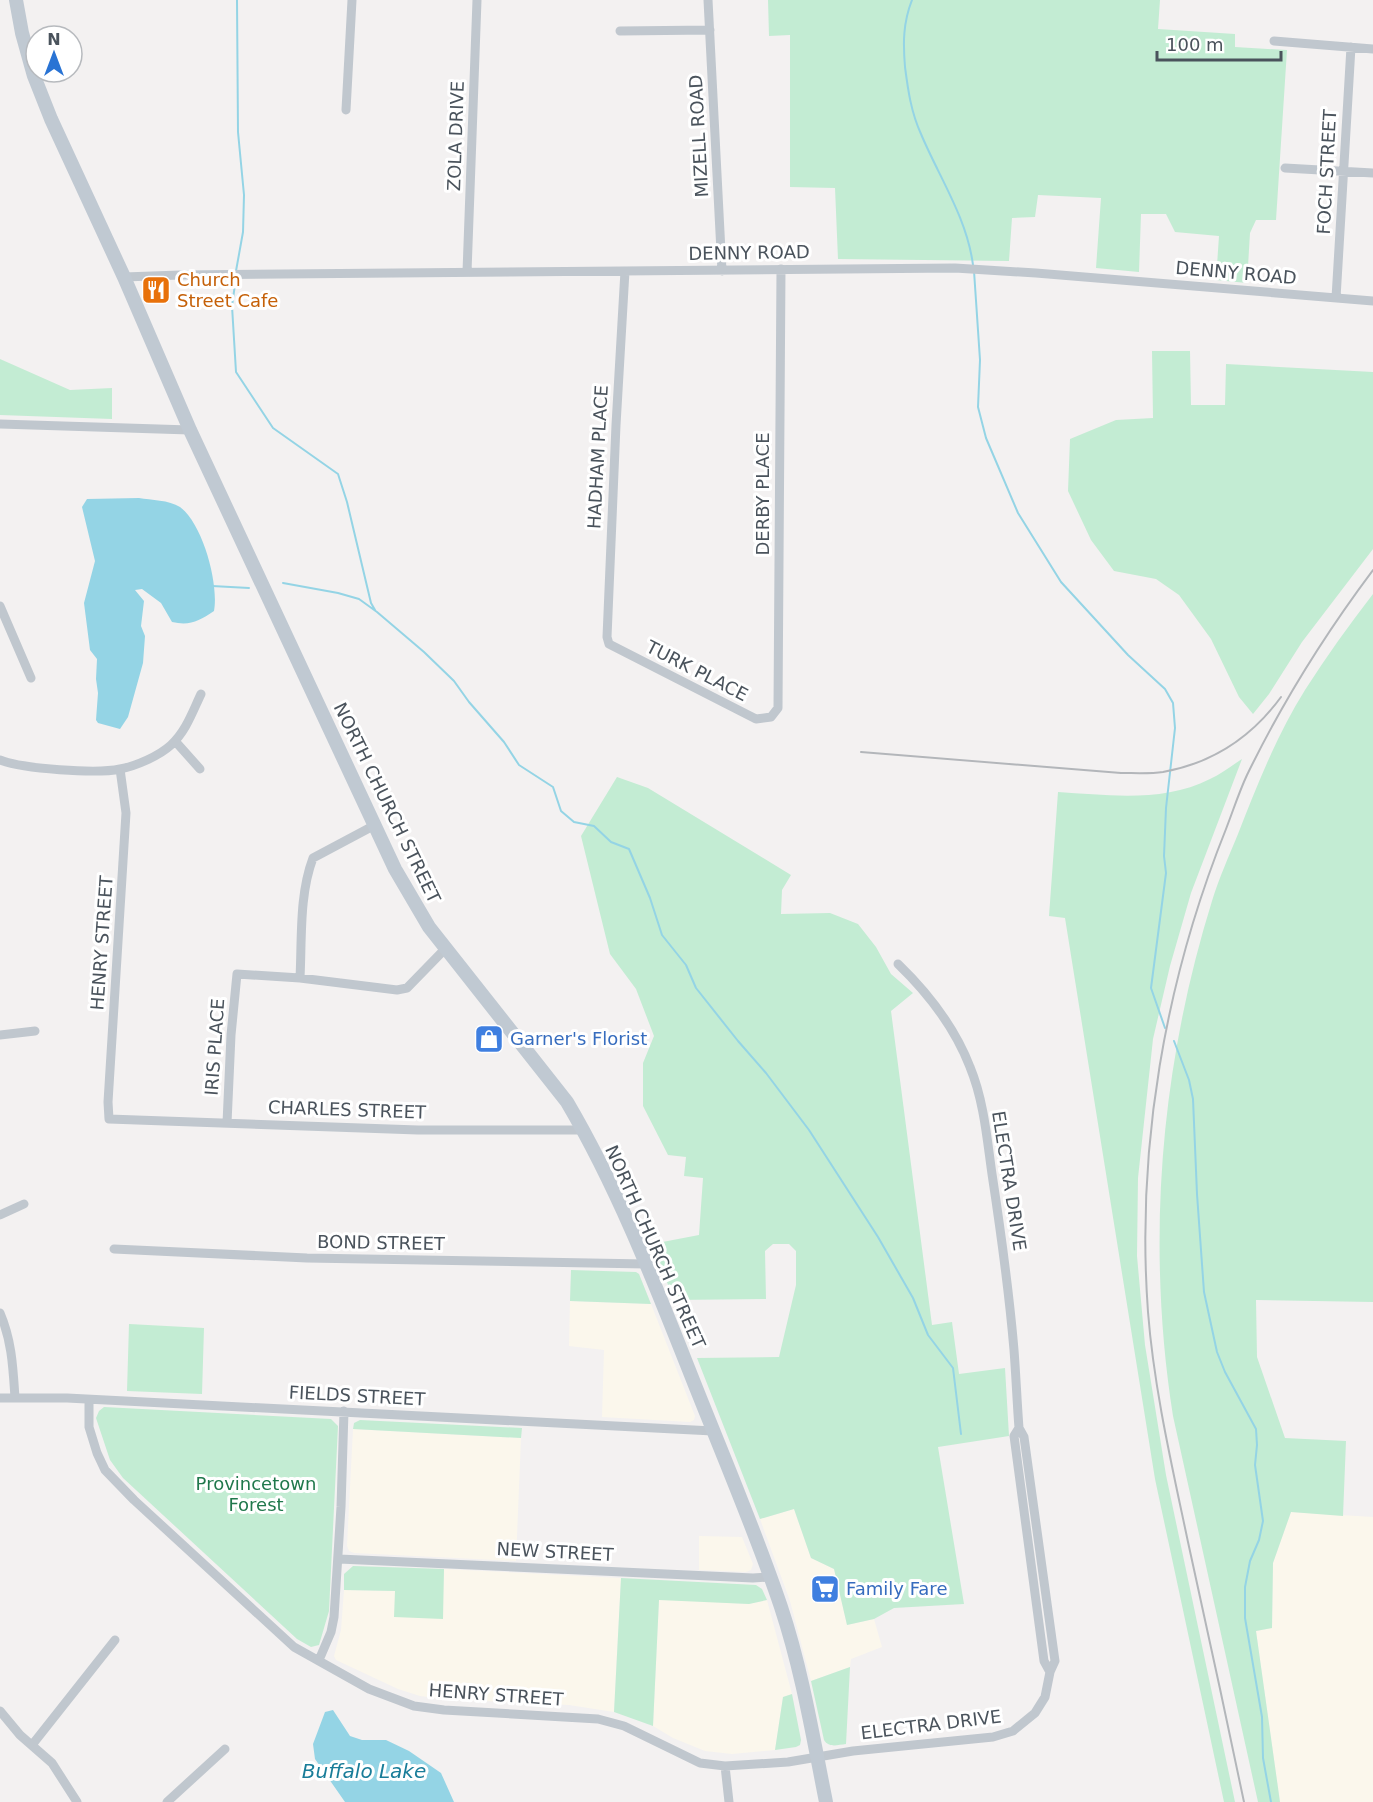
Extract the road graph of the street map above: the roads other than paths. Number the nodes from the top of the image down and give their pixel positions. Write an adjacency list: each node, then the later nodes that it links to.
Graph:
1 (16, 0): 18 (main road, NORTH CHURCH STREET)
2 (352, 0): 10 (street)
3 (477, 0): 17 (street, ZOLA DRIVE)
4 (708, 0): 5 (street, MIZELL ROAD)
5 (710, 30): 6 (street); 16 (street, MIZELL ROAD)
6 (620, 31)
7 (1274, 41): 8 (street)
8 (1350, 47): 9 (street); 12 (street, FOCH STREET)
9 (1373, 49)
10 (346, 110)
11 (1285, 168): 12 (street)
12 (1344, 172): 13 (street); 19 (street, FOCH STREET)
13 (1373, 173)
14 (781, 269): 16 (street, DENNY ROAD); 19 (street, DENNY ROAD); 27 (street, DERBY PLACE)
15 (625, 271): 16 (street, DENNY ROAD); 17 (street, DENNY ROAD); 24 (street, HADHAM PLACE)
16 (722, 271)
17 (467, 272): 18 (street, DENNY ROAD)
18 (124, 277): 22 (main road, NORTH CHURCH STREET)
19 (1336, 298): 20 (street, DENNY ROAD)
20 (1373, 301)
21 (0, 424): 22 (street)
22 (190, 430): 32 (main road, NORTH CHURCH STREET)
23 (0, 609): 25 (street)
24 (609, 644): 27 (street, TURK PLACE)
25 (31, 678)
26 (201, 694): 28 (street)
27 (771, 717)
28 (175, 741): 30 (street); 31 (street)
29 (0, 760): 30 (street)
30 (120, 769): 38 (street, HENRY STREET)
31 (200, 769)
32 (375, 825): 33 (main road, NORTH CHURCH STREET); 35 (street)
33 (445, 949): 35 (street); 40 (main road, NORTH CHURCH STREET)
34 (898, 964): 58 (street, ELECTRA DRIVE)
35 (300, 978): 39 (street, IRIS PLACE)
36 (35, 1031): 37 (street)
37 (0, 1035)
38 (109, 1119): 39 (street, CHARLES STREET)
39 (227, 1123): 40 (street, CHARLES STREET)
40 (583, 1130): 44 (main road, NORTH CHURCH STREET)
41 (24, 1204): 42 (street)
42 (0, 1215)
43 (114, 1249): 44 (street, BOND STREET)
44 (646, 1264): 50 (main road, NORTH CHURCH STREET)
45 (0, 1313): 47 (street)
46 (0, 1398): 47 (street, FIELDS STREET)
47 (15, 1398): 48 (street, FIELDS STREET)
48 (89, 1400): 49 (street, FIELDS STREET); 54 (street, HENRY STREET)
49 (344, 1412): 50 (street, FIELDS STREET); 51 (street)
50 (713, 1431): 52 (main road, NORTH CHURCH STREET)
51 (339, 1559): 52 (street, NEW STREET); 54 (street)
52 (770, 1577): 58 (main road, NORTH CHURCH STREET)
53 (115, 1640): 56 (street)
54 (319, 1660): 59 (street, HENRY STREET)
55 (0, 1711): 56 (street)
56 (33, 1745): 60 (street)
57 (225, 1749): 61 (street)
58 (817, 1758): 59 (street, HENRY STREET); 63 (main road, NORTH CHURCH STREET)
59 (724, 1766): 62 (street)
60 (76, 1802)
61 (167, 1802)
62 (729, 1802)
63 (826, 1802)

